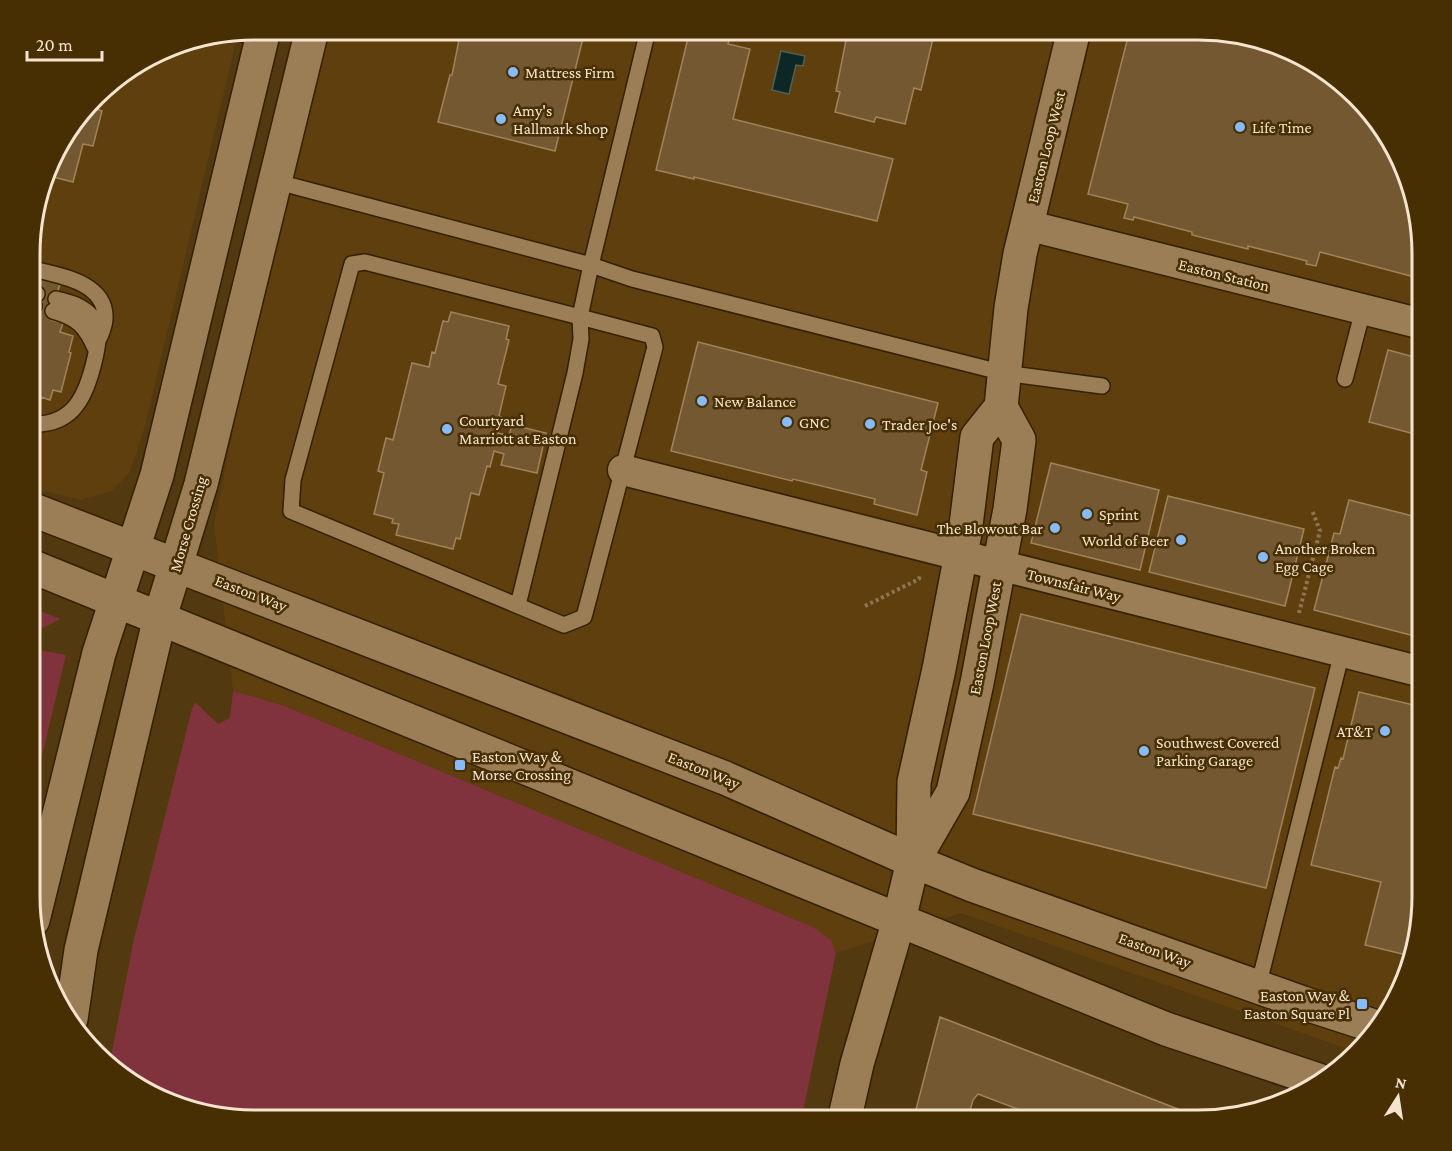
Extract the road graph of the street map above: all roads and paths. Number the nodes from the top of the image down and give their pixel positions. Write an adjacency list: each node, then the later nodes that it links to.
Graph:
1 (254, 40): 22 (main road)
2 (309, 40): 5 (main road, Morse Crossing)
3 (646, 40): 7 (lane)
4 (1072, 40): 6 (main road, Easton Loop West)
5 (274, 181): 7 (lane); 25 (main road, Morse Crossing)
6 (1026, 225): 10 (street, Easton Station); 14 (main road, Easton Loop West)
7 (591, 265): 11 (lane); 14 (lane)
8 (40, 271): 13 (lane)
9 (55, 305): 13 (lane)
10 (1363, 310): 12 (street, Easton Station); 15 (lane)
11 (580, 317): 19 (lane); 29 (lane); 29 (lane)
12 (1412, 322)
13 (97, 347): 18 (lane)
14 (1004, 373): 16 (lane); 17 (main road, Easton Loop West)
15 (1345, 380)
16 (1102, 386)
17 (1001, 407): 24 (main road, Easton Loop West); 26 (main road, Easton Loop West)
18 (40, 424)
19 (623, 470): 23 (street, Townsfair Way); 29 (lane)
20 (1312, 510): 32 (path)
21 (40, 513): 22 (main road, Easton Way)
22 (133, 548): 25 (main road, Easton Way); 28 (main road)
23 (927, 548): 24 (street, Townsfair Way); 30 (path)
24 (961, 557): 26 (street, Townsfair Way); 35 (main road, Easton Loop West)
25 (176, 564): 31 (main road, Morse Crossing); 35 (main road, Easton Way)
26 (999, 566): 32 (street, Townsfair Way); 35 (main road, Easton Loop West)
27 (40, 570): 28 (main road)
28 (116, 600): 31 (main road); 36 (main road)
29 (518, 605)
30 (865, 606)
31 (160, 617): 37 (main road); 39 (main road, Morse Crossing)
32 (1292, 639): 33 (street, Townsfair Way)
33 (1342, 652): 34 (street, Townsfair Way); 38 (lane)
34 (1411, 669)
35 (913, 861): 37 (main road, Easton Loop West); 38 (main road, Easton Way)
36 (41, 888)
37 (899, 920): 41 (main road); 42 (main road, Easton Loop West)
38 (1258, 987): 40 (main road, Easton Way)
39 (72, 1009)
40 (1369, 1024)
41 (1311, 1078)
42 (846, 1111)

